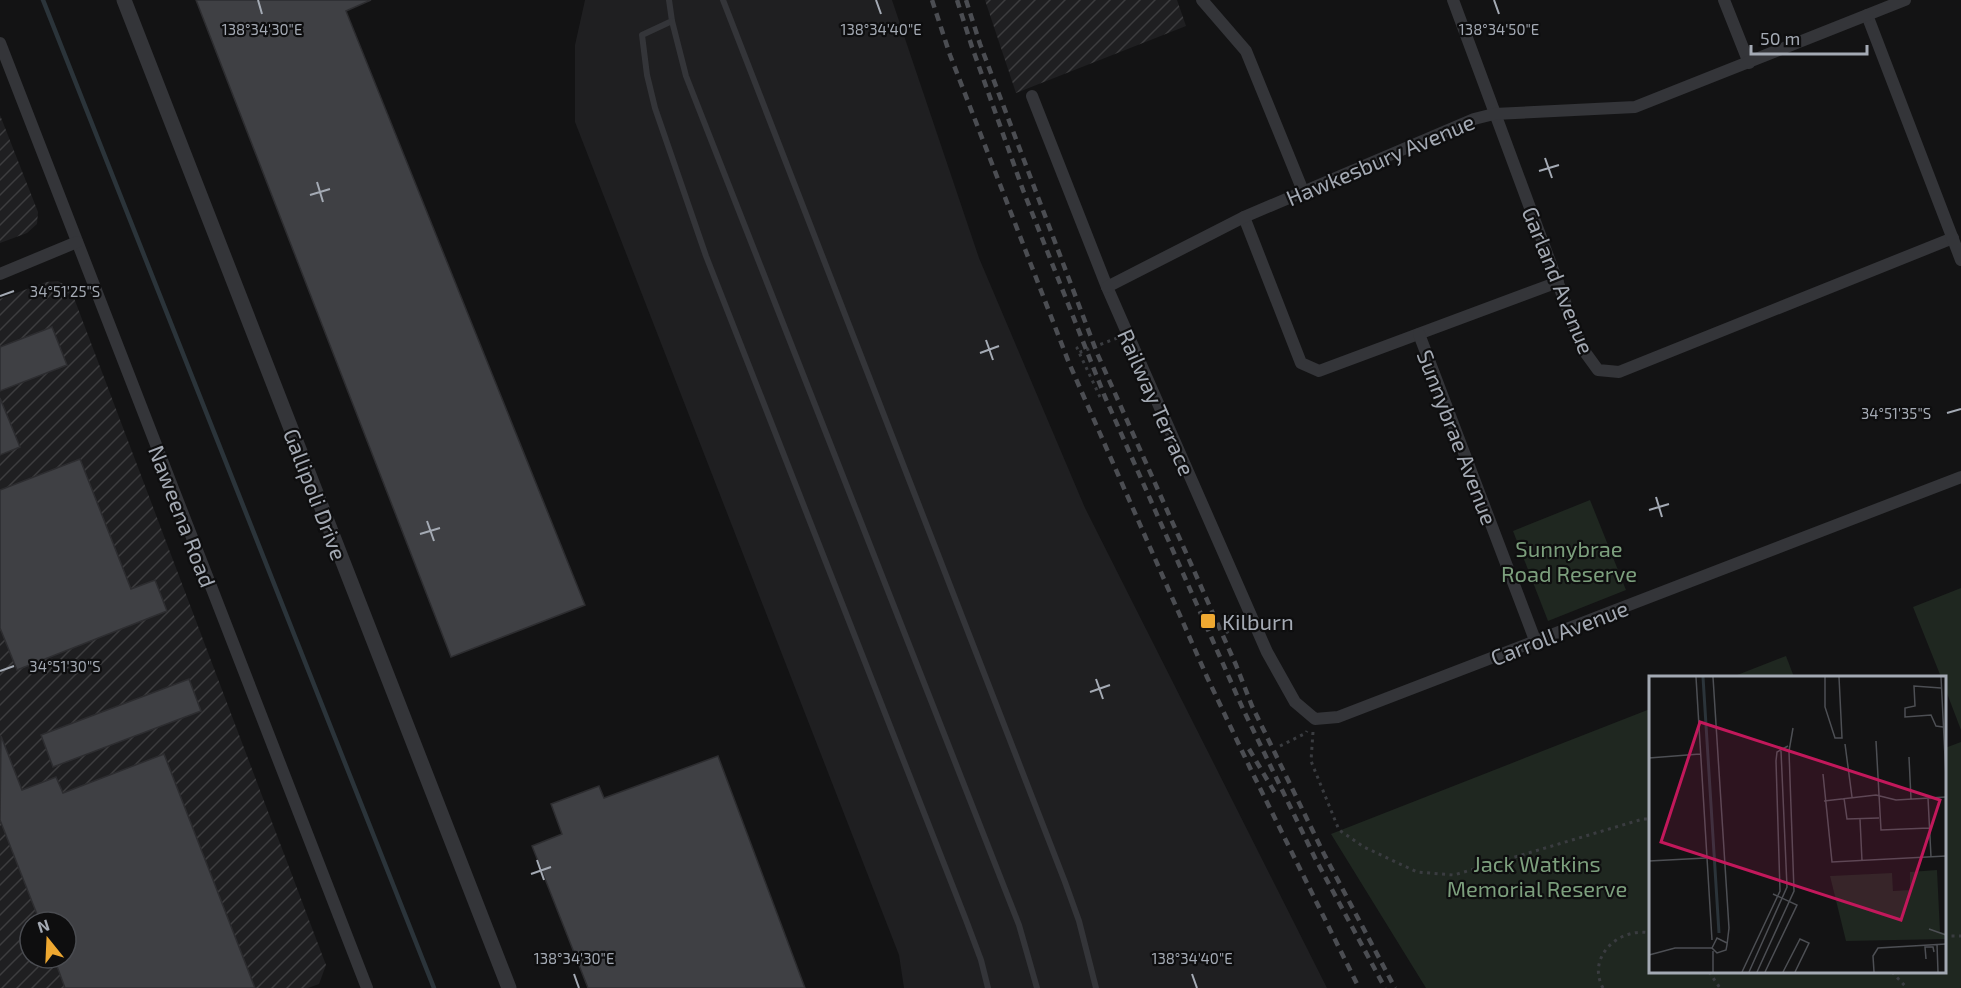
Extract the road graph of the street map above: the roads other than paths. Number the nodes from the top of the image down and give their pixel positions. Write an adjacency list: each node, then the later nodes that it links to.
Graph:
1 (124, 0): 27 (street, Gallipoli Drive)
2 (669, 0): 9 (lane)
3 (723, 0): 30 (lane)
4 (1202, 0): 14 (street)
5 (1453, 0): 13 (street, Garland Avenue)
6 (1724, 0): 11 (street)
7 (1905, 0): 8 (street, Hawkesbury Avenue)
8 (1867, 15): 11 (street, Hawkesbury Avenue); 16 (street)
9 (672, 21): 28 (lane); 29 (lane)
10 (0, 43): 17 (street, Naweena Road)
11 (1749, 63): 13 (street, Hawkesbury Avenue)
12 (1032, 96): 21 (street, Railway Terrace)
13 (1494, 114): 14 (street, Hawkesbury Avenue); 20 (street, Garland Avenue)
14 (1303, 191): 15 (street, Hawkesbury Avenue)
15 (1244, 217): 21 (street, Hawkesbury Avenue); 22 (street)
16 (1953, 238): 18 (street); 20 (street, Garland Avenue)
17 (77, 242): 19 (street); 26 (street, Naweena Road)
18 (1961, 260)
19 (0, 274)
20 (1558, 282): 22 (street)
21 (1107, 287): 25 (street, Railway Terrace)
22 (1419, 334): 24 (street, Sunnybrae Avenue)
23 (1961, 477): 24 (street, Carroll Avenue)
24 (1535, 640): 25 (street, Carroll Avenue)
25 (1315, 719)
26 (367, 988)
27 (509, 988)
28 (988, 988)
29 (1037, 988)
30 (1096, 988)

